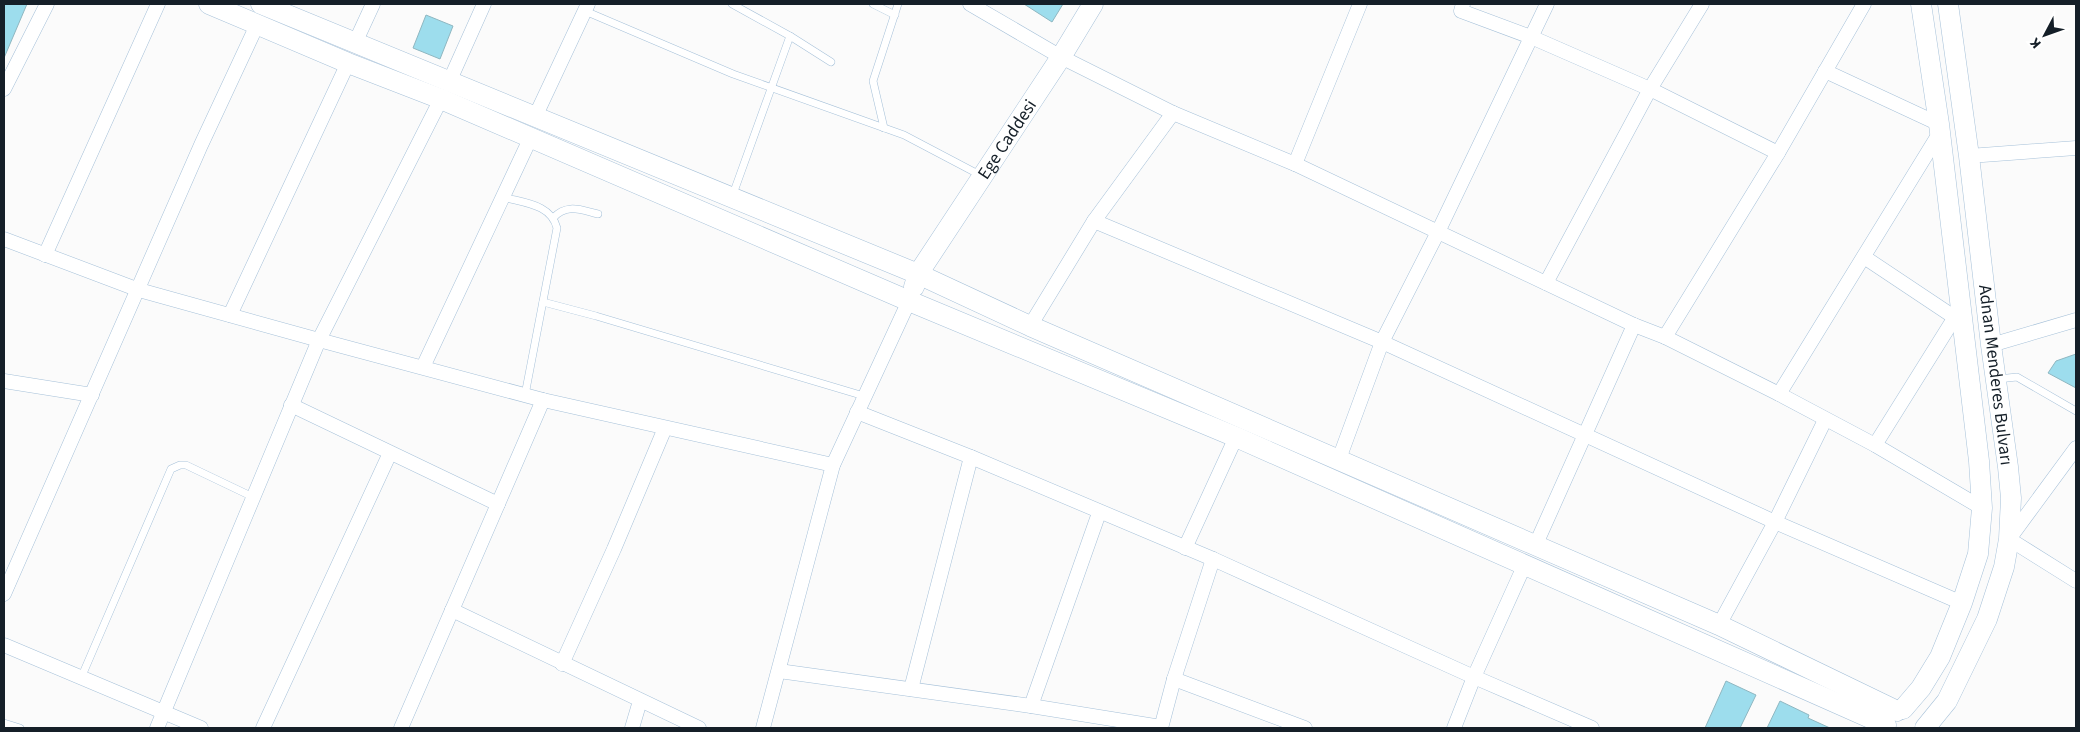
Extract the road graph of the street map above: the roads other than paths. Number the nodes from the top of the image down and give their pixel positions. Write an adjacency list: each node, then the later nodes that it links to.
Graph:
1 (46, 4): 30 (street)
2 (158, 4): 51 (street)
3 (209, 4): 21 (main road)
4 (264, 4): 24 (main road)
5 (373, 4): 24 (street)
6 (484, 4): 29 (street)
7 (732, 4): 22 (lane)
8 (873, 4): 20 (lane)
9 (898, 4): 20 (lane)
10 (970, 4): 25 (street)
11 (1093, 4): 25 (main road, Ege Caddesi)
12 (1360, 4): 42 (street)
13 (1463, 4): 23 (street)
14 (1547, 4): 23 (street)
15 (1702, 4): 32 (street)
16 (1864, 4): 28 (street)
17 (1921, 4): 37 (main road, Adnan Menderes Bulvarı)
18 (1948, 4): 41 (main road, Adnan Menderes Bulvarı)
19 (586, 8): 31 (lane); 35 (street)
20 (894, 15): 36 (lane)
21 (257, 25): 27 (main road); 55 (street)
22 (790, 36): 26 (lane); 31 (lane)
23 (1531, 37): 32 (street); 49 (street)
24 (355, 43): 29 (main road)
25 (1061, 57): 34 (street); 43 (main road, Ege Caddesi)
26 (831, 62)
27 (348, 63): 33 (main road); 59 (street)
28 (1825, 71): 37 (street); 40 (street)
29 (450, 80): 35 (main road)
30 (4, 88)
31 (771, 88): 36 (lane); 45 (lane)
32 (1650, 89): 40 (street); 54 (street)
33 (441, 99): 38 (main road); 64 (street)
34 (1173, 113): 42 (street); 48 (street)
35 (535, 116): 45 (main road)
36 (884, 128): 43 (lane)
37 (1939, 129): 52 (street); 58 (main road, Adnan Menderes Bulvarı)
38 (531, 137): 44 (street); 56 (main road)
39 (2076, 148): 41 (street)
40 (1778, 153): 63 (street)
41 (1969, 156): 66 (main road, Adnan Menderes Bulvarı)
42 (1295, 164): 49 (street)
43 (983, 176): 53 (main road, Ege Caddesi)
44 (503, 197): 47 (lane); 67 (street)
45 (732, 197): 53 (main road)
46 (598, 214): 47 (lane)
47 (553, 218): 57 (lane)
48 (1094, 221): 62 (street); 65 (street)
49 (1438, 232): 54 (street); 65 (street)
50 (4, 239): 51 (street)
51 (45, 255): 55 (street)
52 (1864, 256): 58 (street); 70 (street)
53 (918, 274): 56 (main road, Ege Caddesi); 62 (main road)
54 (1546, 283): 61 (street)
55 (139, 290): 59 (street); 71 (street)
56 (909, 301): 73 (street); 81 (main road)
57 (543, 302): 72 (lane); 73 (lane)
58 (1957, 313): 82 (street); 90 (main road, Adnan Menderes Bulvarı)
59 (230, 315): 64 (street)
60 (2076, 320): 66 (street)
61 (1634, 325): 63 (street); 80 (street)
62 (1030, 326): 86 (main road)
63 (1665, 338): 70 (street)
64 (319, 340): 67 (street); 75 (street)
65 (1382, 342): 80 (street); 86 (street)
66 (1991, 345): 68 (main road, Adnan Menderes Bulvarı)
67 (423, 367): 72 (street)
68 (1996, 380): 76 (lane); 93 (main road, Adnan Menderes Bulvarı)
69 (4, 381): 71 (street)
70 (1778, 394): 78 (street)
71 (92, 395): 99 (street)
72 (525, 395): 74 (street)
73 (864, 396): 77 (street)
74 (543, 400): 79 (street); 89 (street)
75 (291, 405): 84 (street); 88 (street)
76 (2076, 411)
77 (857, 412): 85 (street); 87 (street)
78 (1825, 420): 82 (street); 92 (street)
79 (665, 428): 87 (street); 104 (street)
80 (1584, 434): 92 (street); 94 (street)
81 (1236, 437): 95 (street); 97 (main road)
82 (1875, 445): 90 (street)
83 (2076, 448): 93 (street)
84 (390, 453): 89 (street); 118 (street)
85 (971, 457): 91 (street); 109 (street)
86 (1339, 459): 94 (main road)
87 (833, 465): 105 (street)
88 (253, 497): 107 (lane); 112 (street)
89 (498, 504): 101 (street)
90 (1982, 508): 100 (main road, Adnan Menderes Bulvarı)
91 (1099, 513): 95 (street); 111 (street)
92 (1775, 522): 100 (street); 102 (street)
93 (2010, 539): 98 (street); 127 (main road, Adnan Menderes Bulvarı)
94 (1536, 544): 102 (main road)
95 (1186, 548): 96 (street)
96 (1213, 559): 106 (street); 108 (street)
97 (1525, 564): 106 (street); 113 (main road)
98 (2076, 581)
99 (4, 594)
100 (1962, 603): 113 (main road, Adnan Menderes Bulvarı)
101 (452, 610): 104 (street); 119 (street)
102 (1719, 625): 113 (main road)
103 (4, 645): 107 (street)
104 (562, 664): 110 (street)
105 (779, 671): 109 (street); 122 (street)
106 (1474, 677): 125 (street); 126 (street)
107 (81, 678): 112 (street)
108 (1174, 679): 123 (street); 124 (street)
109 (912, 689): 111 (street)
110 (640, 701): 120 (street); 121 (street)
111 (1031, 706): 123 (street)
112 (163, 712): 116 (street); 117 (street)
113 (1893, 718): 127 (main road)
114 (4, 723): 115 (lane)
115 (20, 728)
116 (157, 728)
117 (201, 728)
118 (263, 728)
119 (401, 728)
120 (632, 728)
121 (699, 728)
122 (763, 728)
123 (1161, 728)
124 (1305, 728)
125 (1454, 728)
126 (1592, 728)
127 (1925, 728)

